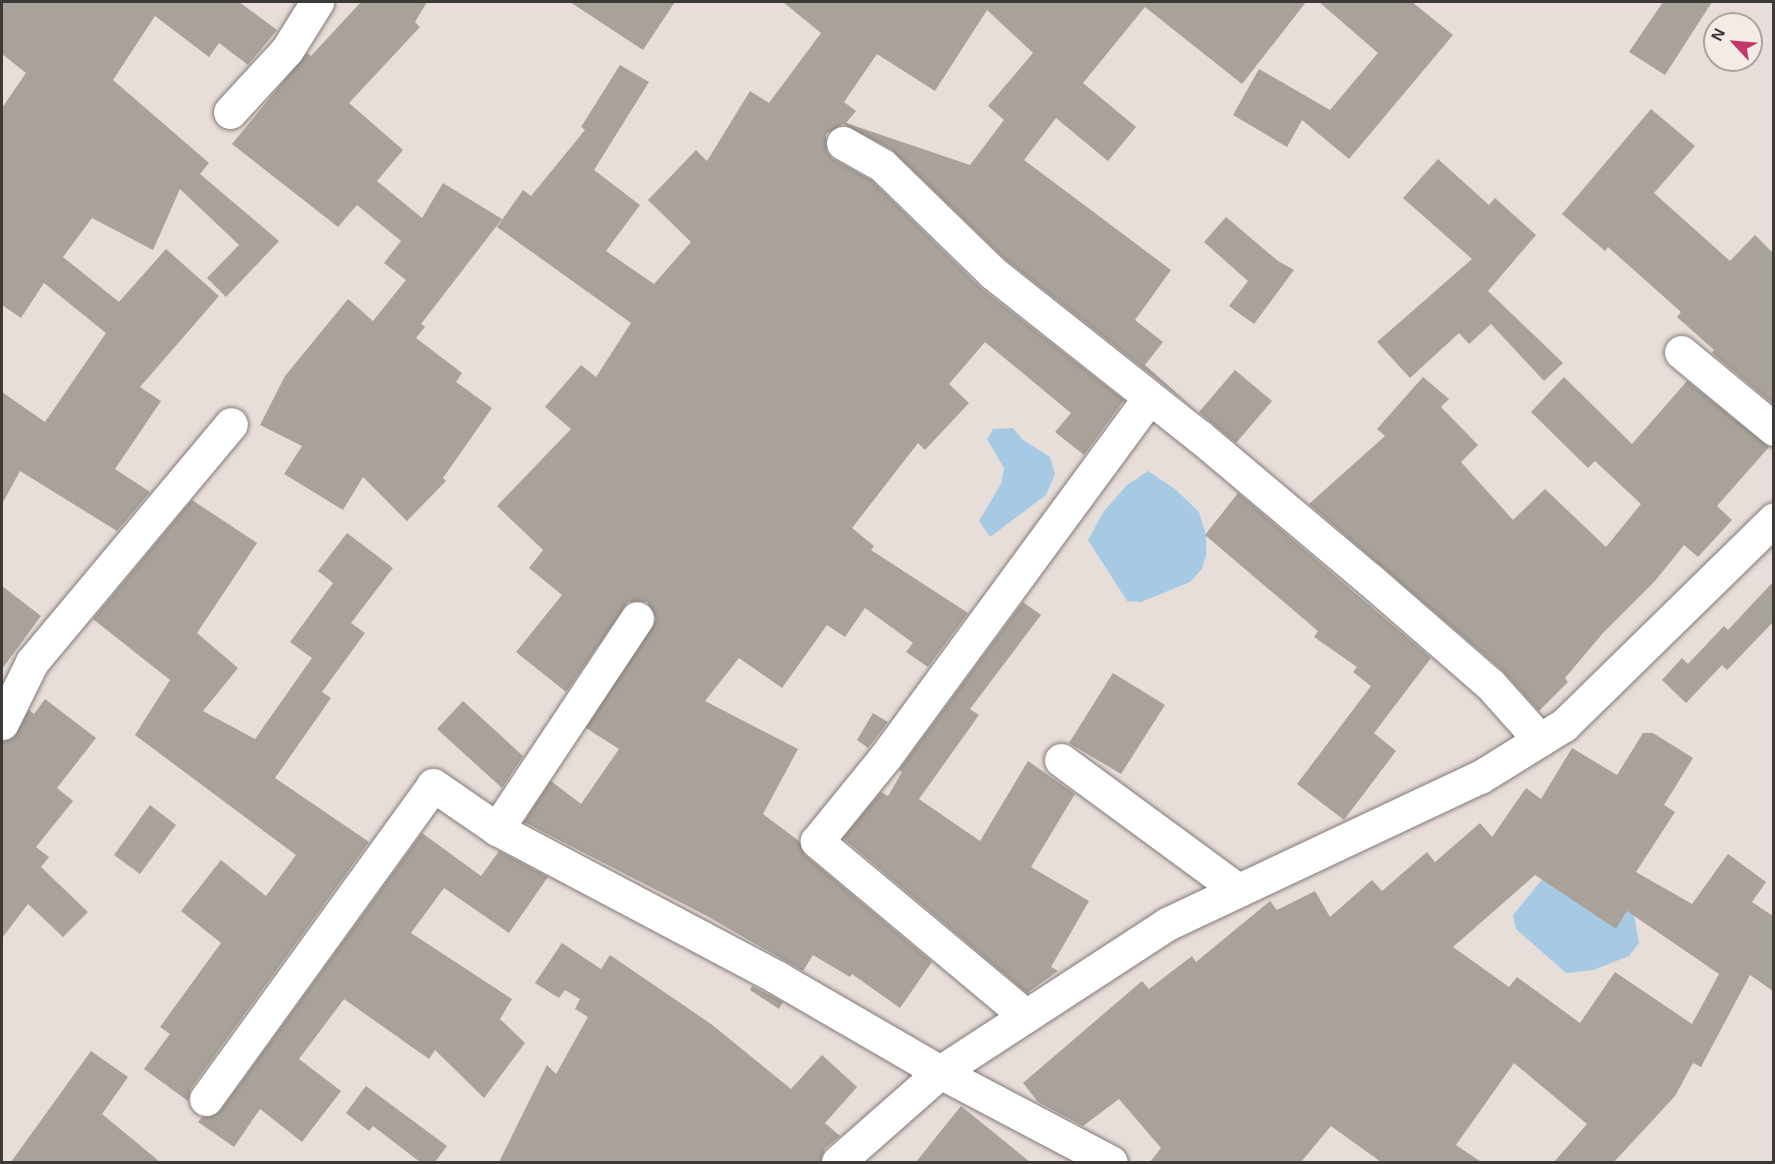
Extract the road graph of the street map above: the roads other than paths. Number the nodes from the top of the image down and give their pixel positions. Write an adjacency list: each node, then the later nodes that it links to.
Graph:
1 (317, 2): 2 (street)
2 (230, 112)
3 (843, 143): 5 (street)
4 (1681, 352): 7 (street)
5 (1149, 398): 12 (street); 16 (street)
6 (231, 424): 10 (street)
7 (1773, 429)
8 (1773, 519): 12 (street)
9 (637, 618): 14 (street)
10 (11, 679): 11 (street)
11 (2, 723)
12 (1540, 740): 15 (street)
13 (1061, 760): 15 (street)
14 (496, 829): 17 (street); 18 (street)
15 (1238, 891): 16 (street)
16 (1026, 1016): 17 (street)
17 (940, 1072): 19 (street); 20 (street)
18 (206, 1099)
19 (837, 1162)
20 (1111, 1162)

